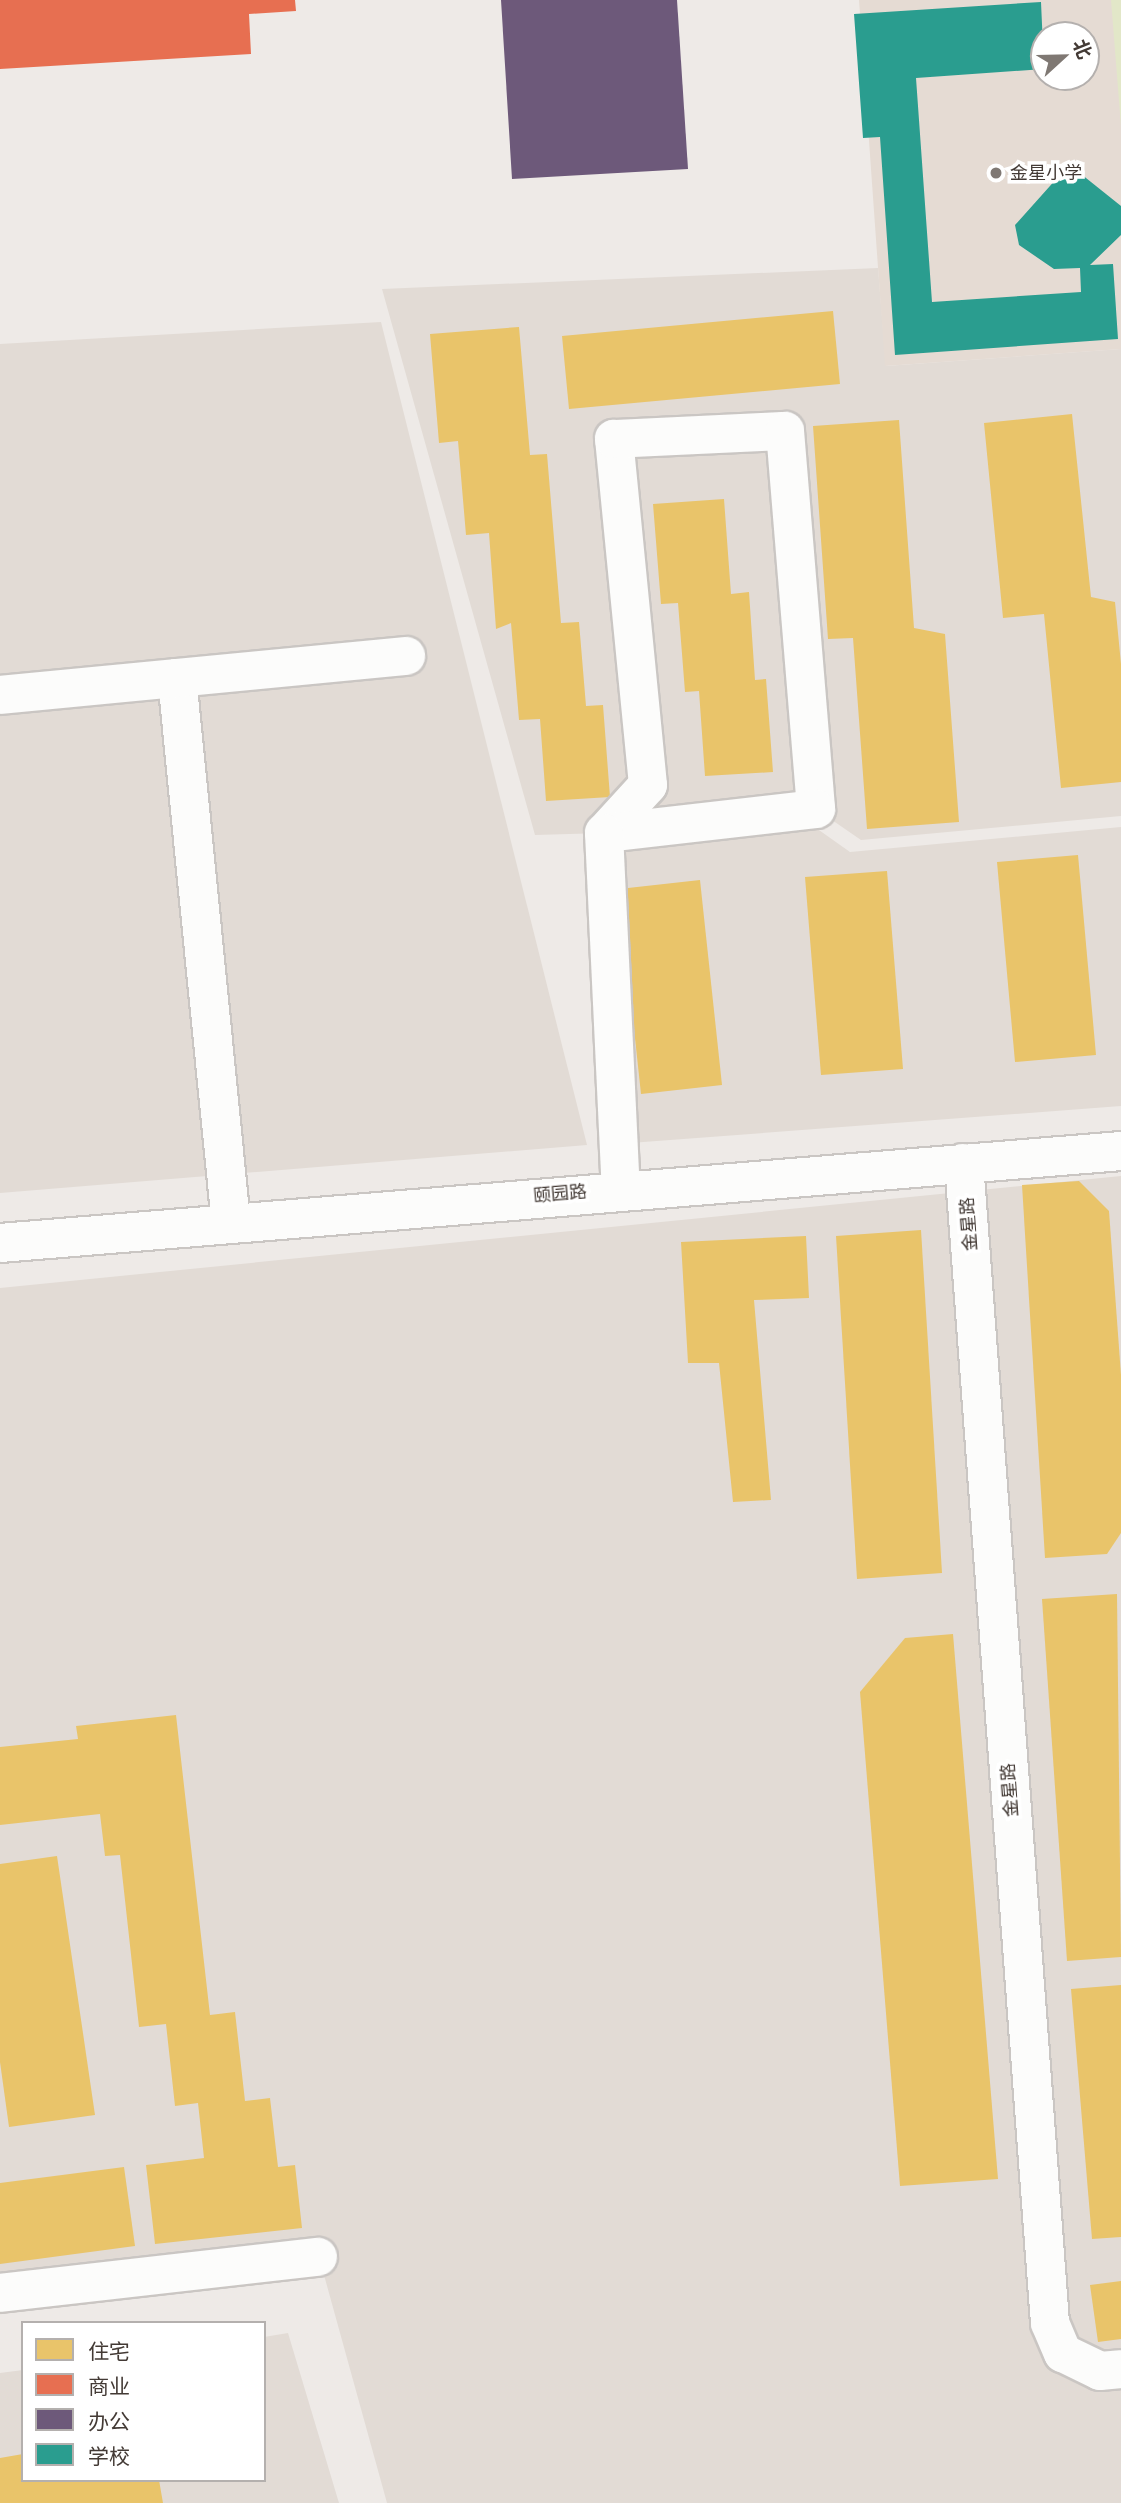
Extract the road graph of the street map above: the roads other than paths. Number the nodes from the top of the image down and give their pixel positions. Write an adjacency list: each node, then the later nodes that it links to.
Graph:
1 (406, 656): 2 (street)
2 (177, 678): 3 (street); 8 (street)
3 (0, 695)
4 (604, 832): 4 (street); 7 (street)
5 (1121, 1151): 6 (street, 颐园路)
6 (964, 1163): 7 (street, 颐园路); 12 (street, 金星路)
7 (621, 1189): 8 (street, 颐园路)
8 (231, 1223): 9 (street, 颐园路)
9 (0, 1243)
10 (318, 2257): 11 (street)
11 (0, 2292)
12 (1121, 2369)

